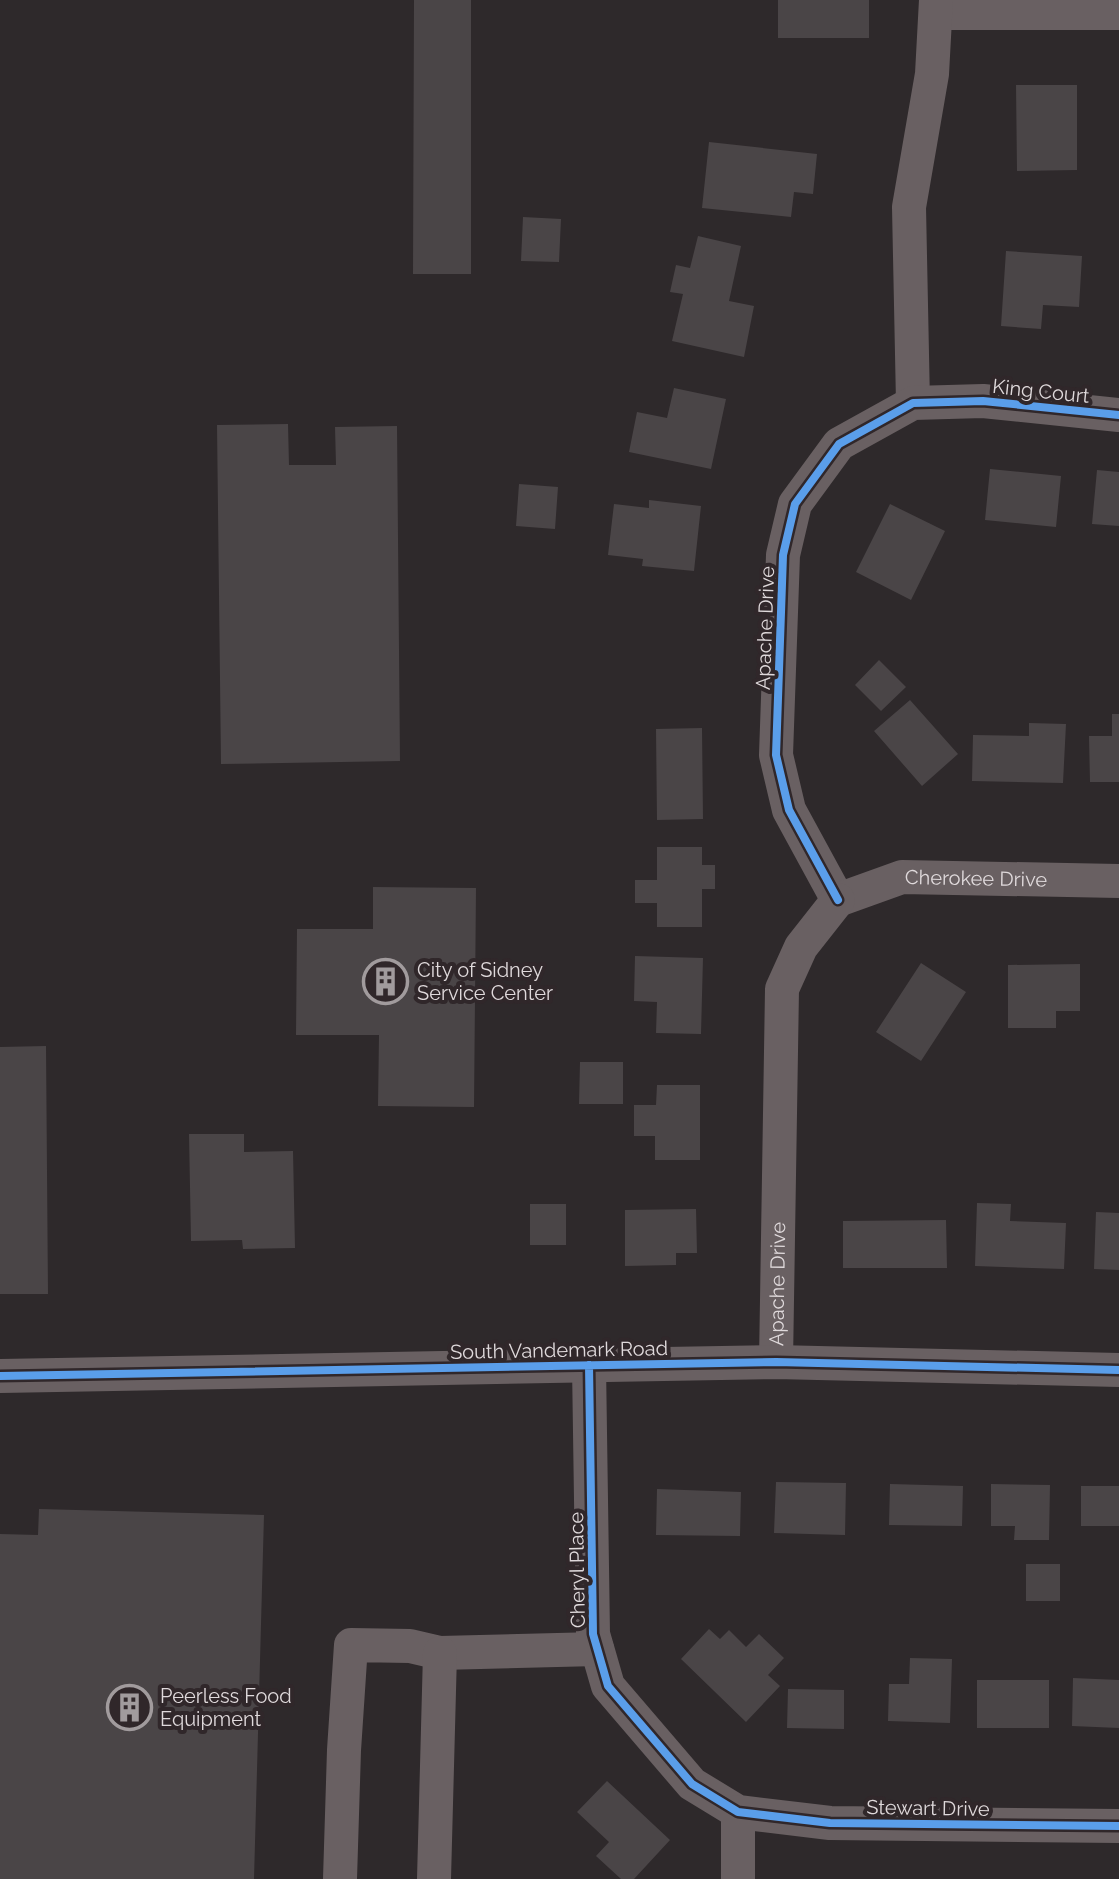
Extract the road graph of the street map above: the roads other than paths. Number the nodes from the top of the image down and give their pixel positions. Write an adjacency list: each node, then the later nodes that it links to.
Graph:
1 (936, 6): 2 (street); 3 (street)
2 (1119, 13)
3 (913, 403): 4 (street, King Court); 6 (street, Apache Drive)
4 (1119, 415)
5 (1119, 881): 6 (street, Cherokee Drive)
6 (838, 900): 7 (street, Apache Drive)
7 (776, 1362): 8 (street, South Vandemark Road); 9 (street, South Vandemark Road)
8 (589, 1365): 10 (street, South Vandemark Road); 11 (street, Cheryl Place)
9 (1119, 1370)
10 (0, 1376)
11 (597, 1649): 12 (street); 13 (street, Cheryl Place)
12 (440, 1653): 15 (street); 16 (street)
13 (738, 1812): 14 (street, Stewart Drive); 17 (street)
14 (1119, 1826)
15 (340, 1879)
16 (434, 1879)
17 (738, 1879)

